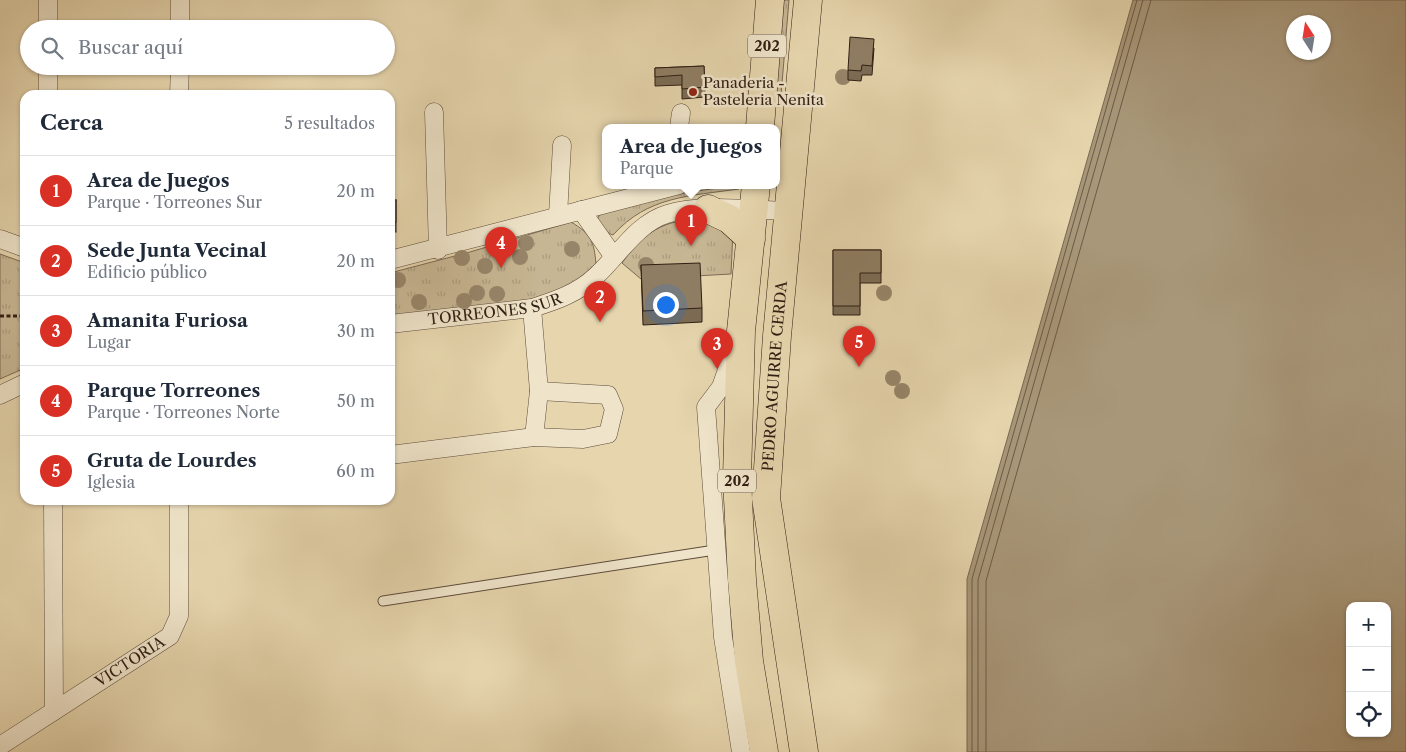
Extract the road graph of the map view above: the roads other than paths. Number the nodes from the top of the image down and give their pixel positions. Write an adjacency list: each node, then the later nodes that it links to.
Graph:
1 (48, 0): 5 (street)
2 (180, 0): 6 (street)
3 (770, 0): 12 (highway, 202)
4 (808, 0): 14 (highway, PEDRO AGUIRRE CERDA / 202)
5 (48, 20)
6 (180, 20)
7 (48, 75): 9 (street)
8 (180, 75): 10 (street)
9 (48, 90)
10 (179, 90)
11 (434, 112): 24 (street)
12 (760, 124)
13 (562, 145): 20 (street)
14 (784, 171): 19 (highway, PEDRO AGUIRRE CERDA / 202)
15 (661, 189): 18 (street)
16 (755, 197): 17 (street, TORREONES SUR); 19 (street, TORREONES SUR); 22 (highway, PEDRO AGUIRRE CERDA / 202)
17 (708, 209): 22 (highway); 25 (street, TORREONES SUR)
18 (580, 210): 20 (street); 25 (street)
19 (788, 211): 43 (highway, PEDRO AGUIRRE CERDA / 202)
20 (558, 215): 24 (street)
21 (0, 239): 23 (street)
22 (751, 239): 29 (highway, PEDRO AGUIRRE CERDA / 202)
23 (20, 246)
24 (438, 250): 26 (street)
25 (614, 257): 27 (street, TORREONES SUR)
26 (395, 259)
27 (532, 308): 28 (street, TORREONES SUR); 31 (street)
28 (395, 323)
29 (741, 331): 37 (street, PEDRO AGUIRRE CERDA); 42 (highway, PEDRO AGUIRRE CERDA / 202)
30 (20, 385): 32 (street)
31 (539, 391): 33 (street); 33 (street)
32 (0, 395)
33 (534, 438): 34 (street)
34 (395, 454)
35 (53, 505): 39 (street)
36 (178, 505): 39 (street, VICTORIA)
37 (715, 550): 38 (lane); 41 (street, PEDRO AGUIRRE CERDA)
38 (384, 601)
39 (54, 711): 40 (street, VICTORIA)
40 (0, 746)
41 (741, 752)
42 (764, 752)
43 (804, 752)

